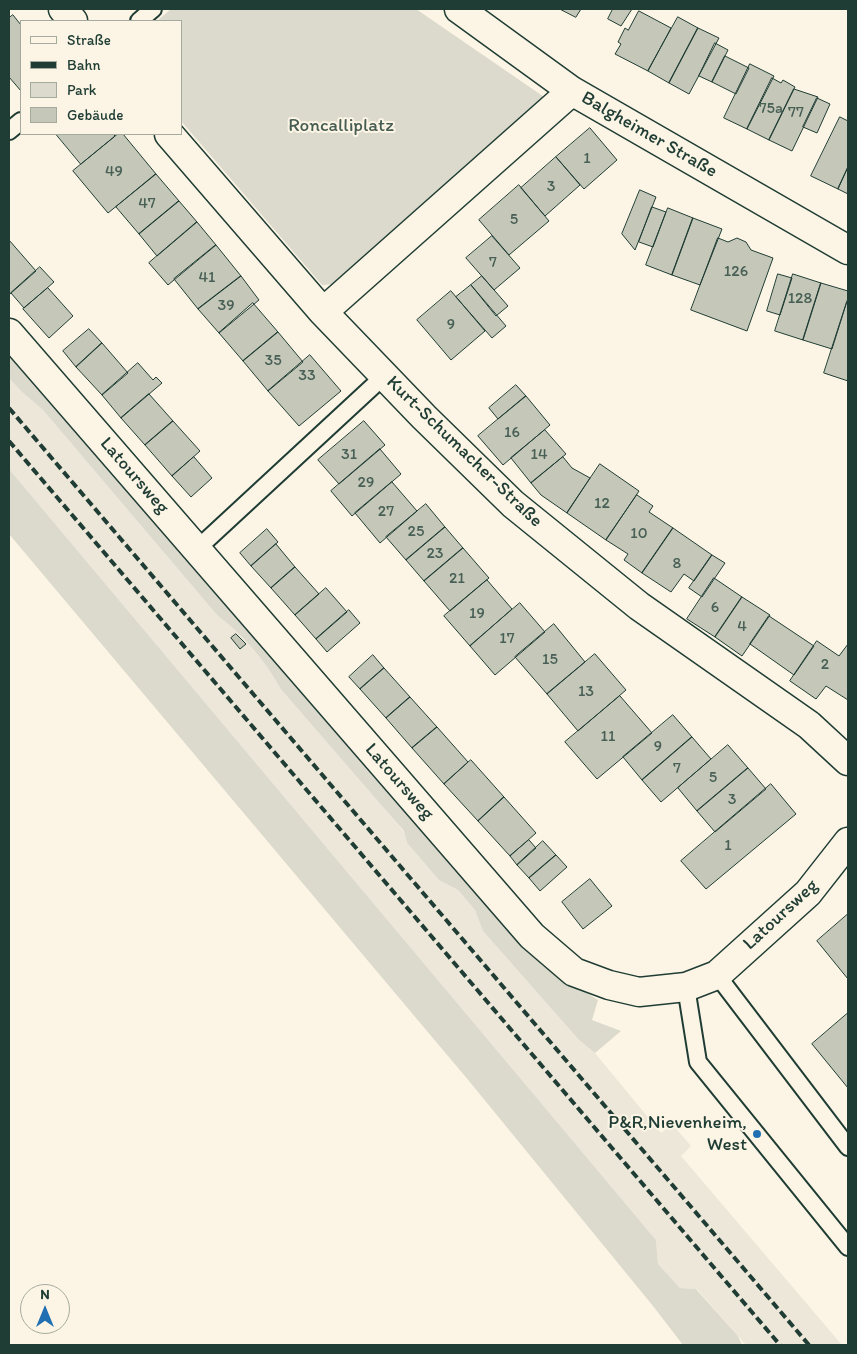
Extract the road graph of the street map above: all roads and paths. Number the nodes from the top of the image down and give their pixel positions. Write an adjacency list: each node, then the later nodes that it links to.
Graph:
1 (63, 9): 4 (street)
2 (153, 9): 5 (lane)
3 (459, 9): 6 (street, Balgheimer Straße)
4 (73, 20)
5 (140, 20)
6 (572, 91): 10 (street, Balgheimer Straße); 11 (street)
7 (20, 122): 8 (lane)
8 (9, 131)
9 (171, 135): 11 (street, Kurt-Schumacher-Straße)
10 (848, 250)
11 (323, 312): 13 (street, Kurt-Schumacher-Straße)
12 (9, 333): 14 (street, Latoursweg)
13 (384, 376): 14 (lane); 15 (street, Kurt-Schumacher-Straße)
14 (197, 549): 18 (street, Latoursweg)
15 (848, 761)
16 (848, 842): 17 (street, Latoursweg)
17 (717, 975): 18 (street, Latoursweg); 19 (lane)
18 (686, 987): 20 (lane)
19 (848, 1147)
20 (848, 1247)

